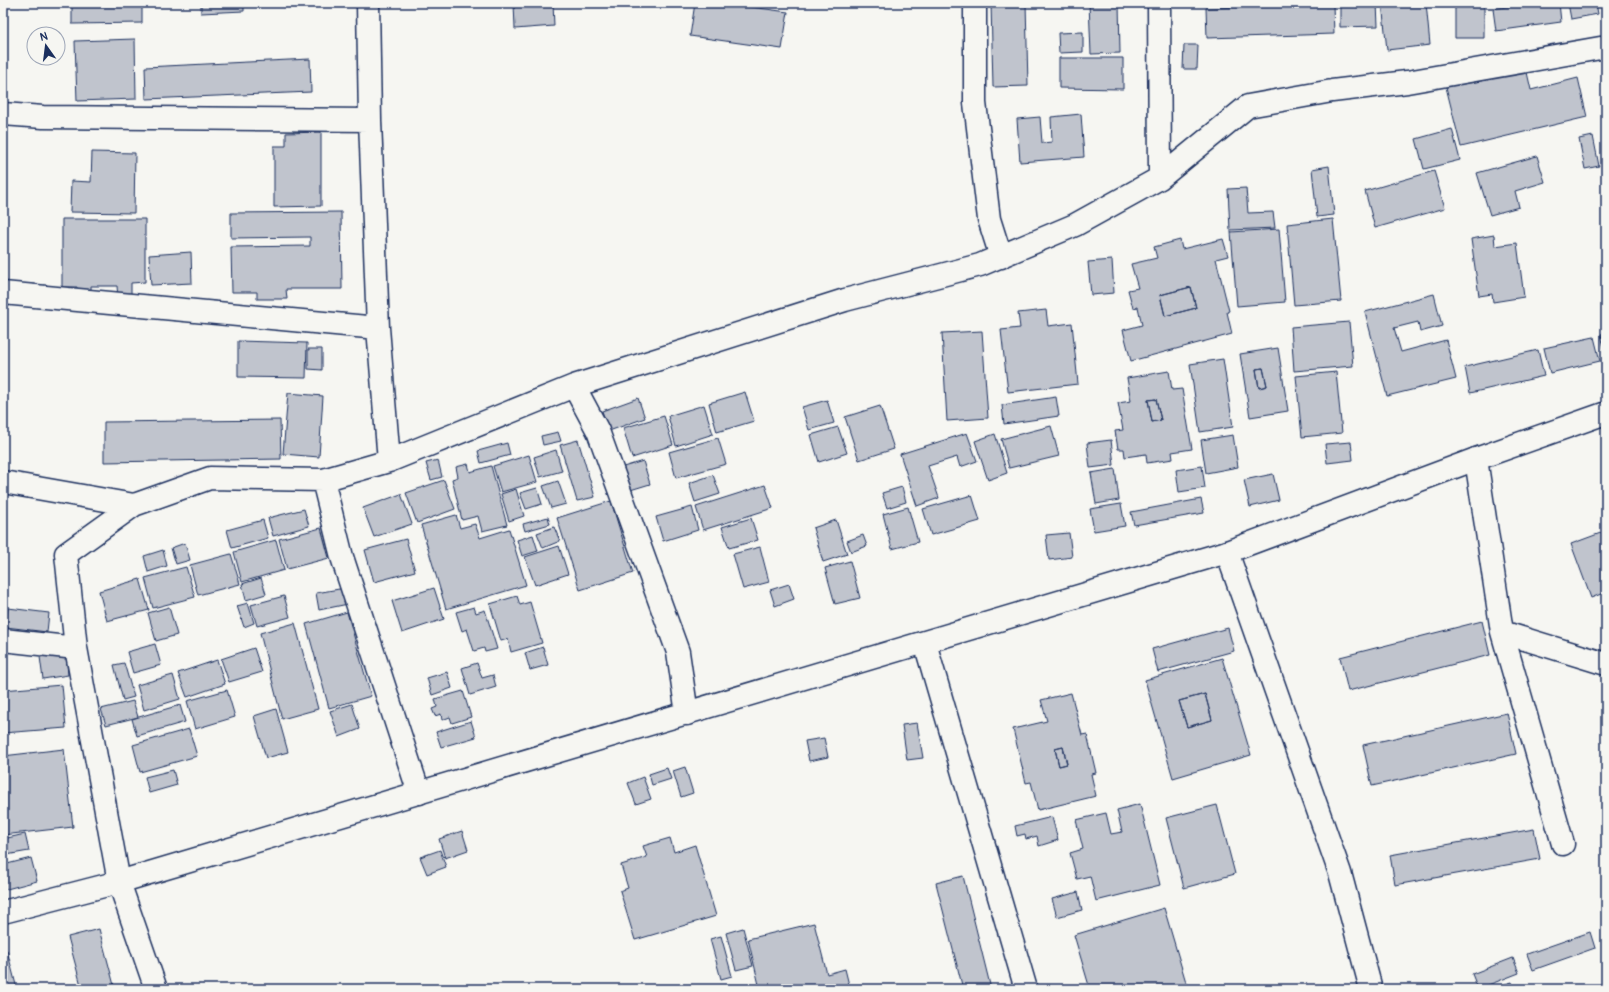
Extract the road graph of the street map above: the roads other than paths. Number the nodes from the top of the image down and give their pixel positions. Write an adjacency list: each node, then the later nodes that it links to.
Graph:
1 (368, 3): 6 (street)
2 (975, 3): 8 (street)
3 (1159, 3): 7 (street)
4 (1606, 47): 7 (street)
5 (3, 114): 6 (street)
6 (370, 120): 10 (street)
7 (1160, 178): 8 (street)
8 (1001, 257): 11 (street)
9 (3, 293): 10 (street)
10 (378, 328): 14 (street)
11 (574, 386): 14 (street); 24 (street)
12 (1606, 413): 13 (street)
13 (1476, 459): 18 (street); 19 (street)
14 (389, 461): 15 (street)
15 (323, 480): 17 (street); 25 (street)
16 (3, 482): 17 (street)
17 (134, 505): 22 (street)
18 (1227, 552): 21 (street); 31 (street)
19 (1502, 632): 23 (street); 26 (street)
20 (3, 640): 22 (street)
21 (925, 643): 24 (street); 30 (street)
22 (76, 648): 27 (street)
23 (1606, 664)
24 (687, 714): 25 (street)
25 (419, 793): 27 (street)
26 (1563, 844)
27 (119, 882): 28 (street); 29 (street)
28 (3, 912)
29 (156, 989)
30 (1026, 989)
31 (1371, 989)

